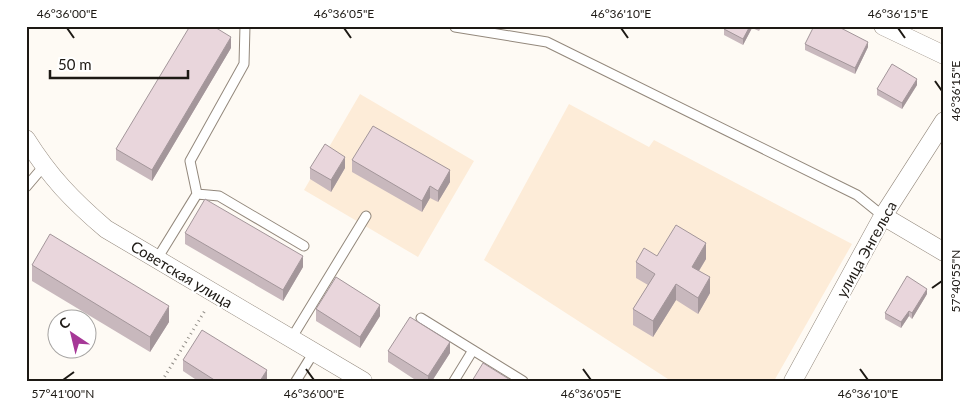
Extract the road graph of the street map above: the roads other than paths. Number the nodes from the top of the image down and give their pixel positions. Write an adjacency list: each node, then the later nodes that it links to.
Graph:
1 (245, 26): 9 (lane)
2 (883, 26): 4 (street)
3 (455, 27): 11 (lane)
4 (943, 55)
5 (944, 120): 11 (street, улица Энгельса)
6 (26, 139): 7 (street, Советская улица)
7 (43, 167): 8 (lane); 14 (street, Советская улица)
8 (26, 187)
9 (198, 194): 12 (lane); 14 (lane)
10 (366, 216): 16 (lane)
11 (883, 216): 13 (street); 23 (street, улица Энгельса)
12 (304, 246)
13 (944, 252)
14 (157, 259): 16 (street, Советская улица)
15 (421, 318): 17 (lane)
16 (292, 339): 18 (street, Советская улица)
17 (473, 350): 21 (lane); 22 (lane)
18 (314, 352): 19 (lane); 20 (street, Советская улица)
19 (296, 381)
20 (363, 381)
21 (454, 381)
22 (523, 381)
23 (793, 381)

